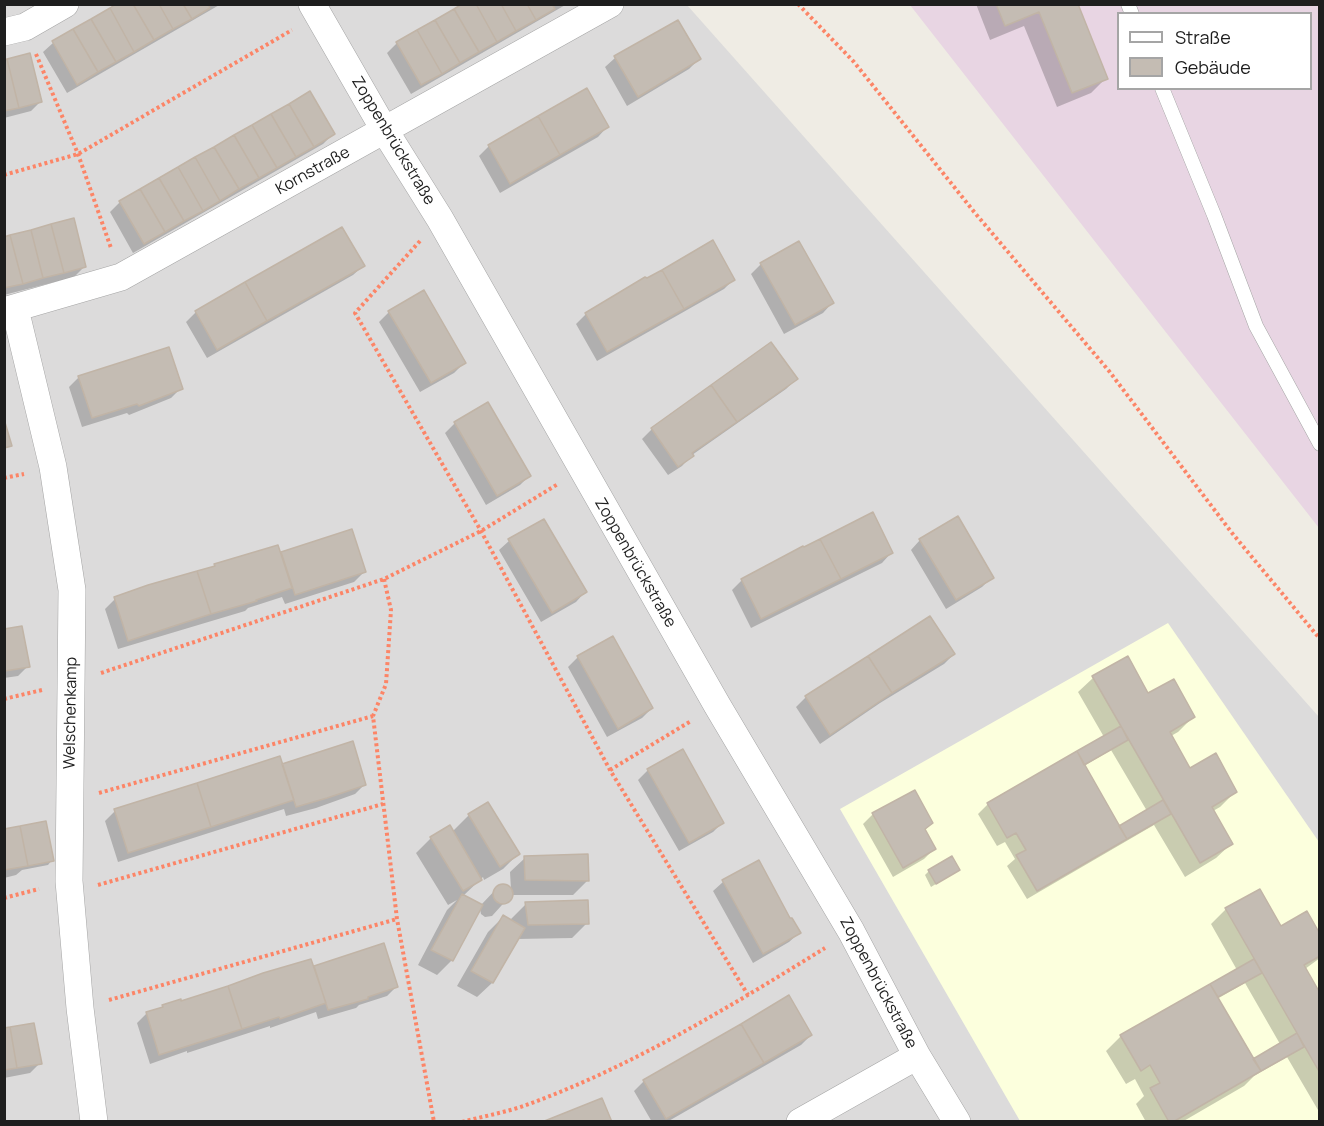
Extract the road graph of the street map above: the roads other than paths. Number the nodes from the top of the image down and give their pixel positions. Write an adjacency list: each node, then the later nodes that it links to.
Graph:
1 (65, 4): 4 (street)
2 (610, 4): 6 (street, Kornstraße)
3 (315, 10): 6 (street, Zoppenbrückstraße)
4 (15, 30)
5 (1163, 90): 8 (lane)
6 (385, 131): 7 (street, Kornstraße); 9 (street, Zoppenbrückstraße)
7 (10, 310): 10 (street, Welschenkamp)
8 (1320, 444)
9 (917, 1056): 11 (street); 12 (street, Zoppenbrückstraße)
10 (94, 1122)
11 (800, 1122)
12 (957, 1122)

